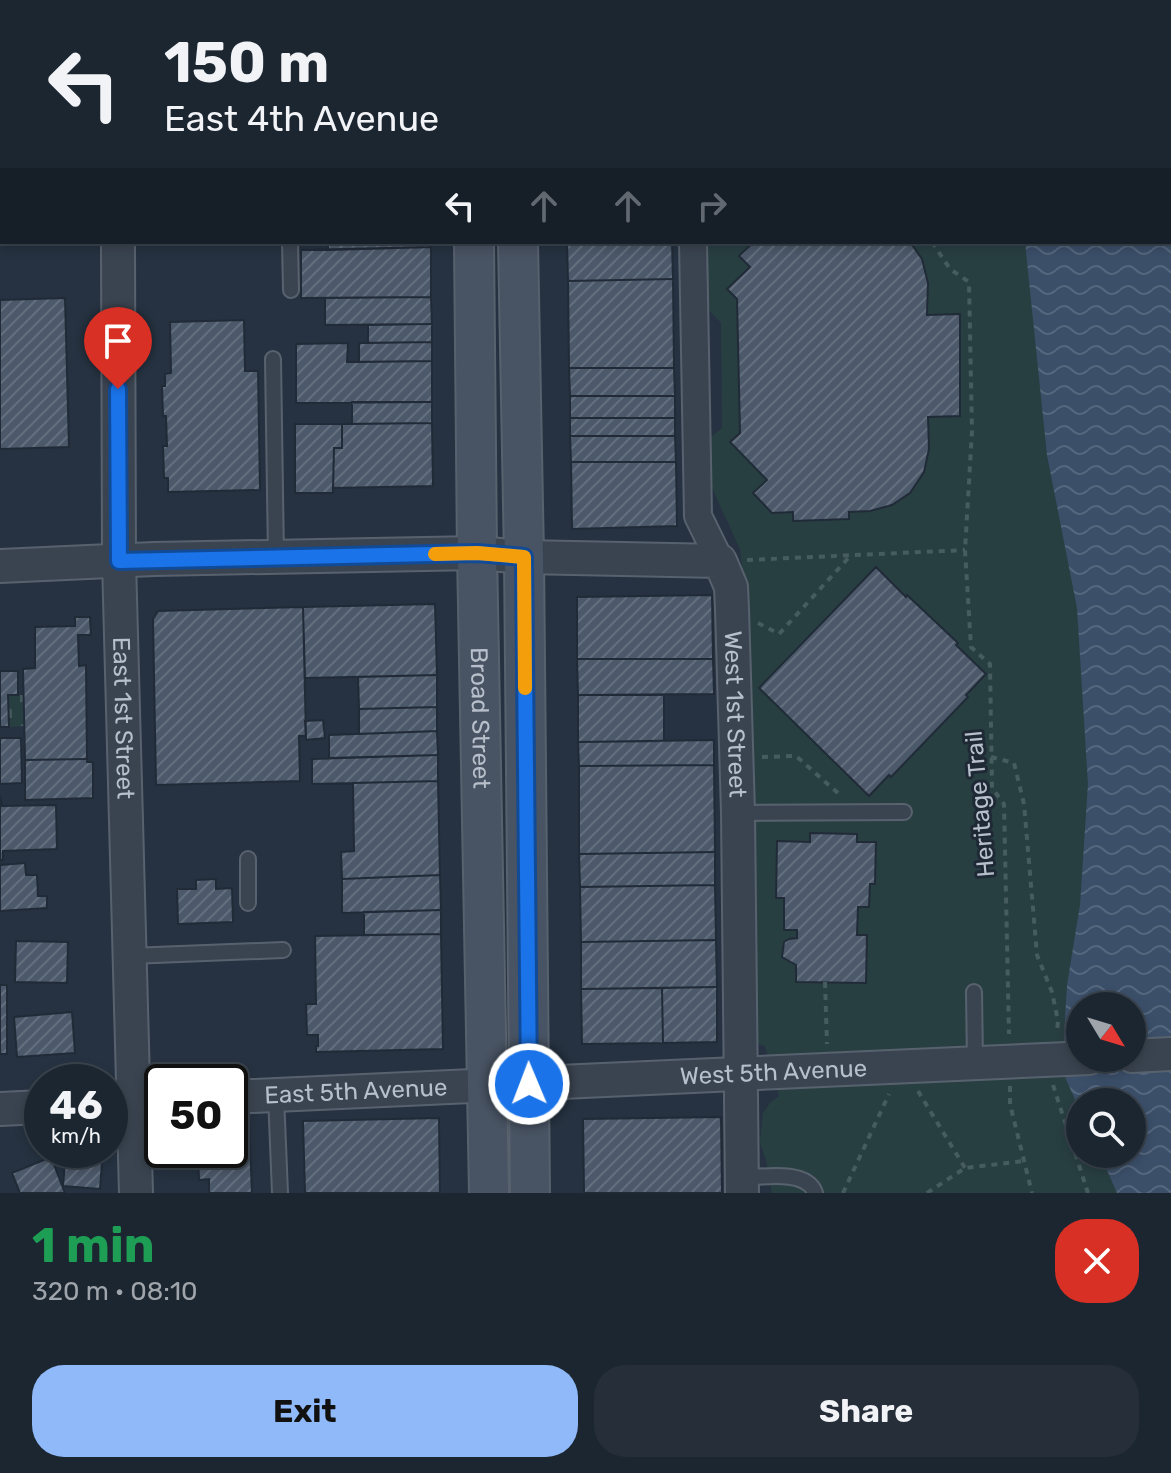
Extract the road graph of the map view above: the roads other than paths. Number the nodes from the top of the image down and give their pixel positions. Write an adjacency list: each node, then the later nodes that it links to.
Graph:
1 (118, 244): 11 (street, East 1st Street)
2 (290, 244): 6 (lane)
3 (474, 244): 8 (main road, Broad Street)
4 (518, 244): 10 (main road, Broad Street)
5 (693, 244): 12 (street, West 1st Street)
6 (291, 290)
7 (273, 359): 9 (lane)
8 (477, 553): 9 (street); 10 (street); 27 (main road, Broad Street)
9 (276, 557): 11 (street)
10 (524, 557): 12 (street); 26 (main road, Broad Street)
11 (119, 561): 13 (street); 19 (street, East 1st Street)
12 (720, 561): 15 (street, West 1st Street)
13 (0, 566)
14 (904, 812): 15 (lane)
15 (738, 813): 25 (street, West 1st Street)
16 (248, 859): 17 (lane)
17 (248, 903)
18 (283, 950): 19 (lane)
19 (130, 956): 30 (street, East 1st Street)
20 (974, 992): 24 (lane)
21 (1171, 1054): 22 (street)
22 (1146, 1055)
23 (1066, 1059): 24 (street, West 5th Avenue)
24 (975, 1063): 25 (street, West 5th Avenue)
25 (740, 1074): 26 (street, West 5th Avenue); 33 (street, West 1st Street)
26 (529, 1084): 27 (street, East 5th Avenue); 37 (main road, Broad Street)
27 (488, 1086): 28 (street, East 5th Avenue); 36 (main road, Broad Street)
28 (276, 1096): 29 (street, East 5th Avenue); 35 (lane)
29 (248, 1097)
30 (135, 1101): 34 (street, East 1st Street)
31 (24, 1108): 32 (street)
32 (0, 1109)
33 (741, 1186): 38 (lane)
34 (136, 1193)
35 (280, 1193)
36 (489, 1193)
37 (530, 1193)
38 (815, 1193)

